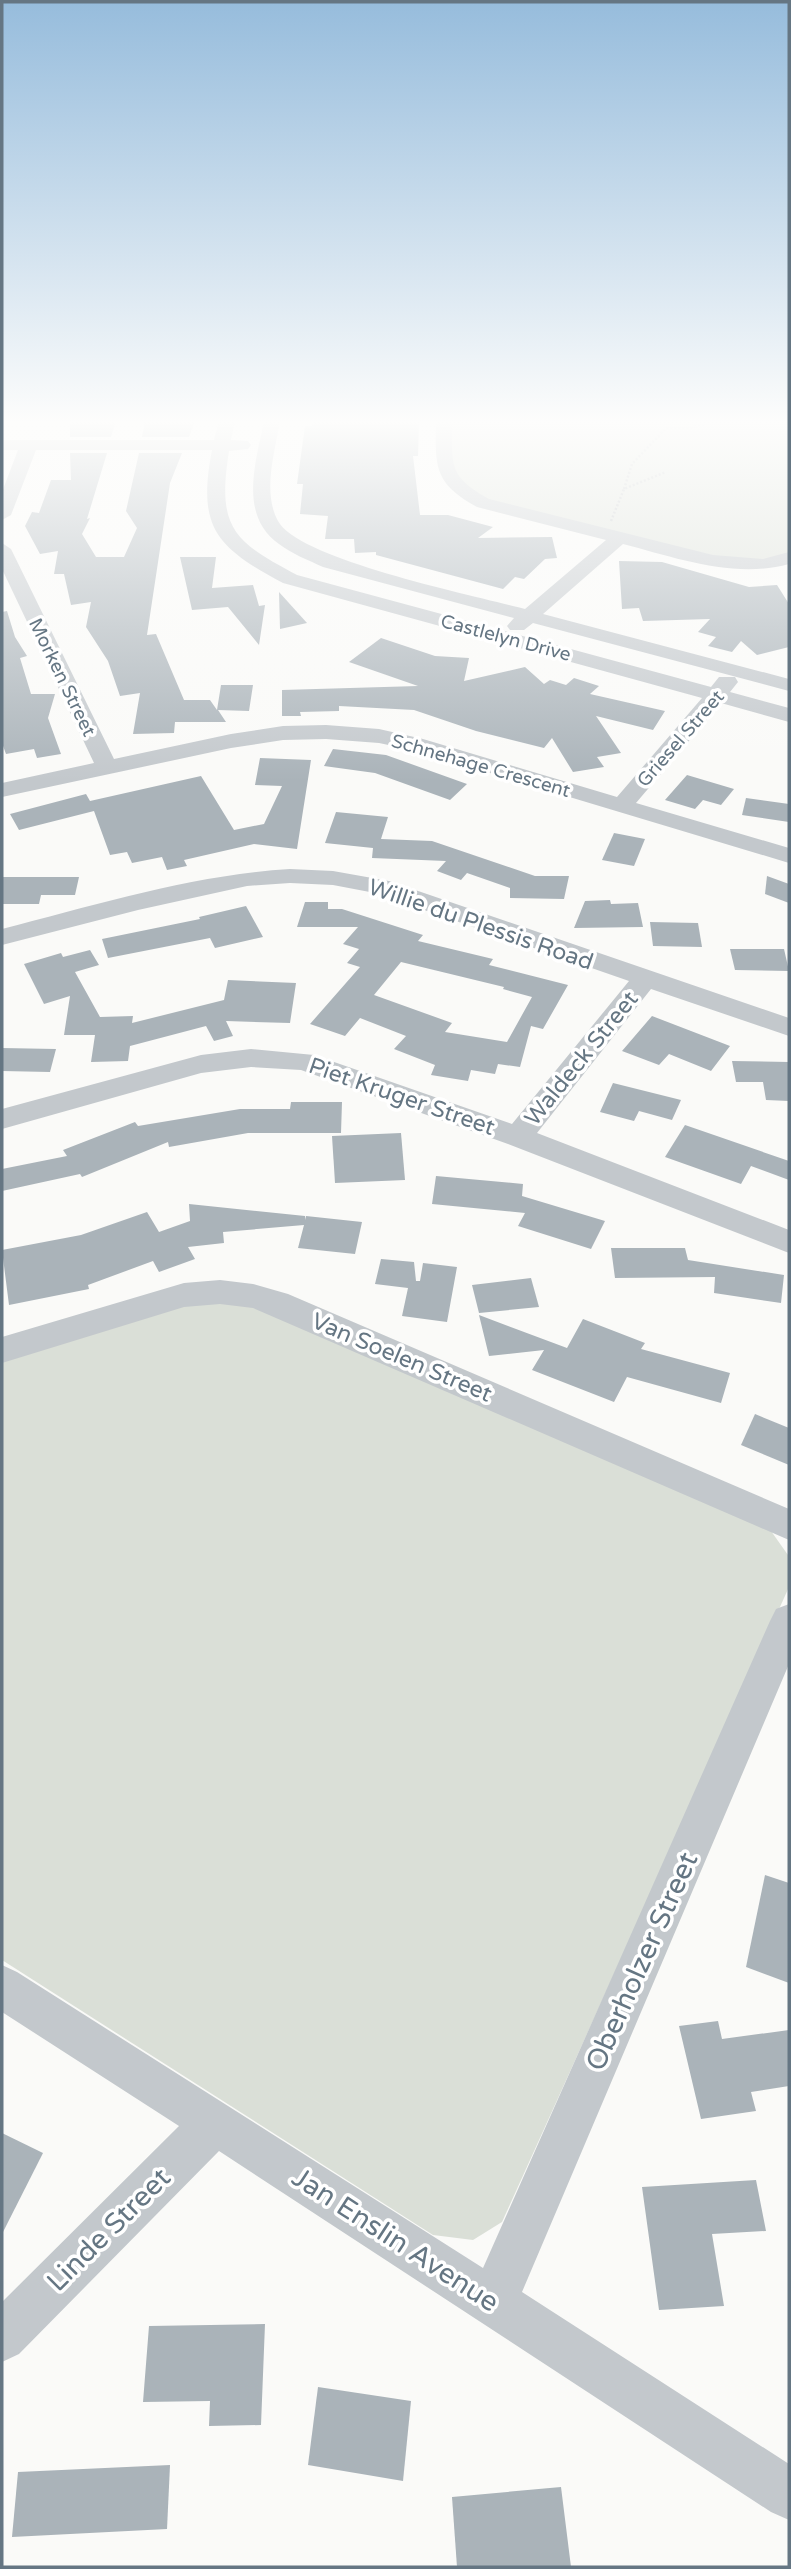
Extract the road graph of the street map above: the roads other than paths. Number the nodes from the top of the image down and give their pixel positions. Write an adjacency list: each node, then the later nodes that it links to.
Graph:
1 (232, 541): 8 (street, Castlelyn Drive)
2 (288, 541): 7 (street, Castlelyn Drive)
3 (607, 541): 7 (street)
4 (633, 541): 6 (street)
5 (2, 549): 13 (street, Morken Street)
6 (789, 558)
7 (529, 615): 8 (street); 9 (street, Castlelyn Drive)
8 (505, 637): 11 (street, Castlelyn Drive)
9 (737, 671): 10 (street, Castlelyn Drive); 11 (street, Griesel Street)
10 (789, 685)
11 (717, 695): 12 (street, Castlelyn Drive); 15 (street, Griesel Street)
12 (789, 715)
13 (107, 767): 14 (street, Schnehage Crescent); 15 (street, Schnehage Crescent)
14 (2, 790)
15 (622, 805): 16 (street, Schnehage Crescent)
16 (789, 856)
17 (2, 937): 18 (street, Willie du Plessis Road)
18 (645, 979): 19 (street, Willie du Plessis Road); 21 (street, Waldeck Street)
19 (789, 1027)
20 (2, 1119): 21 (street, Piet Kruger Street)
21 (518, 1137): 22 (street, Piet Kruger Street)
22 (789, 1242)
23 (2, 1350): 24 (street, Van Soelen Street)
24 (789, 1525)
25 (789, 1621): 28 (street, Oberholzer Street)
26 (2, 1987): 27 (street, Jan Enslin Avenue)
27 (215, 2122): 28 (street, Jan Enslin Avenue); 29 (street, Linde Street)
28 (493, 2302): 30 (street, Jan Enslin Avenue)
29 (2, 2337)
30 (789, 2494)

